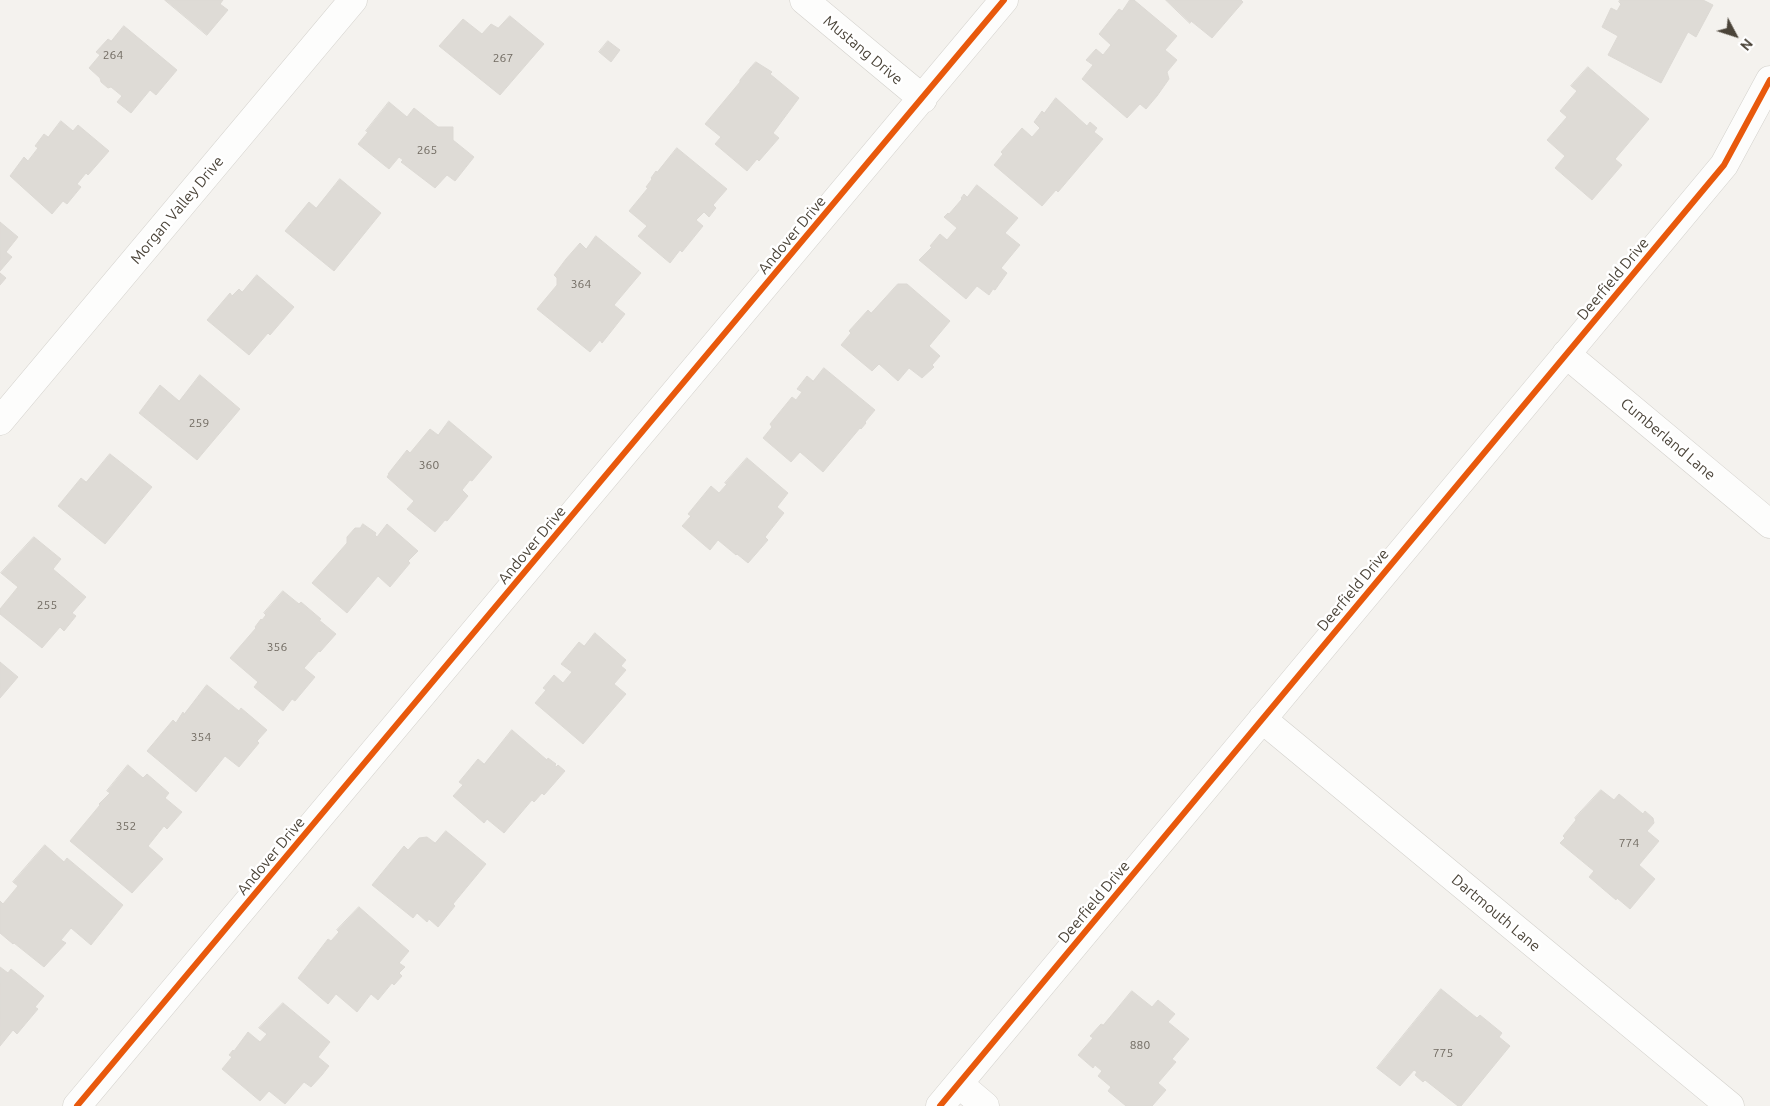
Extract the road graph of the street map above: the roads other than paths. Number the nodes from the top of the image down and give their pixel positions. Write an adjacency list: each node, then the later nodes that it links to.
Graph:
1 (353, 0): 7 (street, Morgan Valley Drive)
2 (804, 0): 5 (street, Mustang Drive)
3 (1004, 0): 5 (street, Andover Drive)
4 (1770, 80): 6 (street, Deerfield Drive)
5 (923, 100): 11 (street, Andover Drive)
6 (1566, 354): 8 (street, Cumberland Lane); 9 (street, Deerfield Drive)
7 (0, 421)
8 (1770, 524)
9 (1262, 720): 10 (street, Deerfield Drive); 14 (street, Dartmouth Lane)
10 (958, 1084): 12 (street, Deerfield Drive); 13 (street)
11 (77, 1106)
12 (940, 1106)
13 (985, 1106)
14 (1730, 1106)

